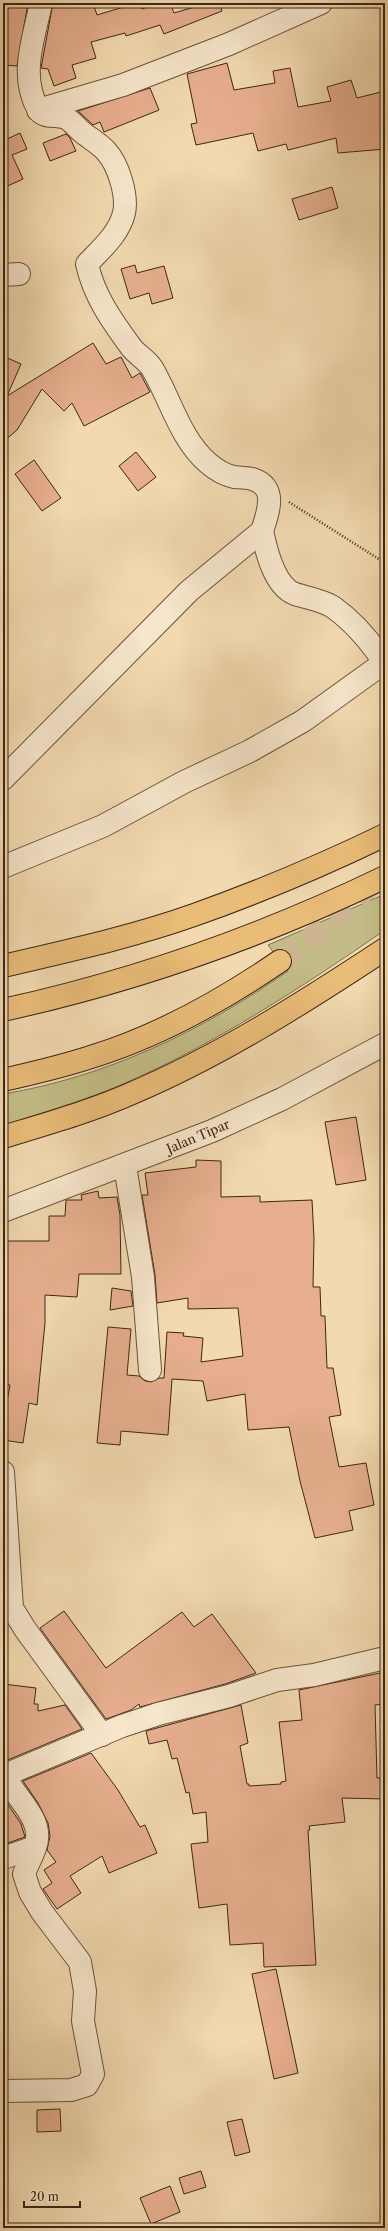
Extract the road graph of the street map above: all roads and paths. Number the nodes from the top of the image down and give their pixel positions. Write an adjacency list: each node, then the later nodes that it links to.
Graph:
1 (41, 3): 3 (street)
2 (321, 3): 3 (street)
3 (38, 110): 4 (street)
4 (266, 488): 5 (street); 6 (path)
5 (262, 531): 7 (street); 8 (street)
6 (385, 563)
7 (385, 662): 10 (street)
8 (3, 779)
9 (385, 835): 14 (highway)
10 (3, 867)
11 (385, 877): 15 (highway)
12 (385, 949): 18 (highway)
13 (280, 961): 17 (highway)
14 (3, 966)
15 (3, 1010)
16 (385, 1044): 19 (street, Jalan Tipar)
17 (3, 1080)
18 (3, 1137)
19 (125, 1166): 20 (street, Jalan Tipar); 21 (street)
20 (3, 1211)
21 (150, 1370)
22 (3, 1472): 23 (street)
23 (8, 1609): 25 (street)
24 (385, 1658): 25 (street)
25 (102, 1735): 26 (street)
26 (35, 1847): 27 (street); 28 (street)
27 (3, 1858)
28 (3, 2091)

